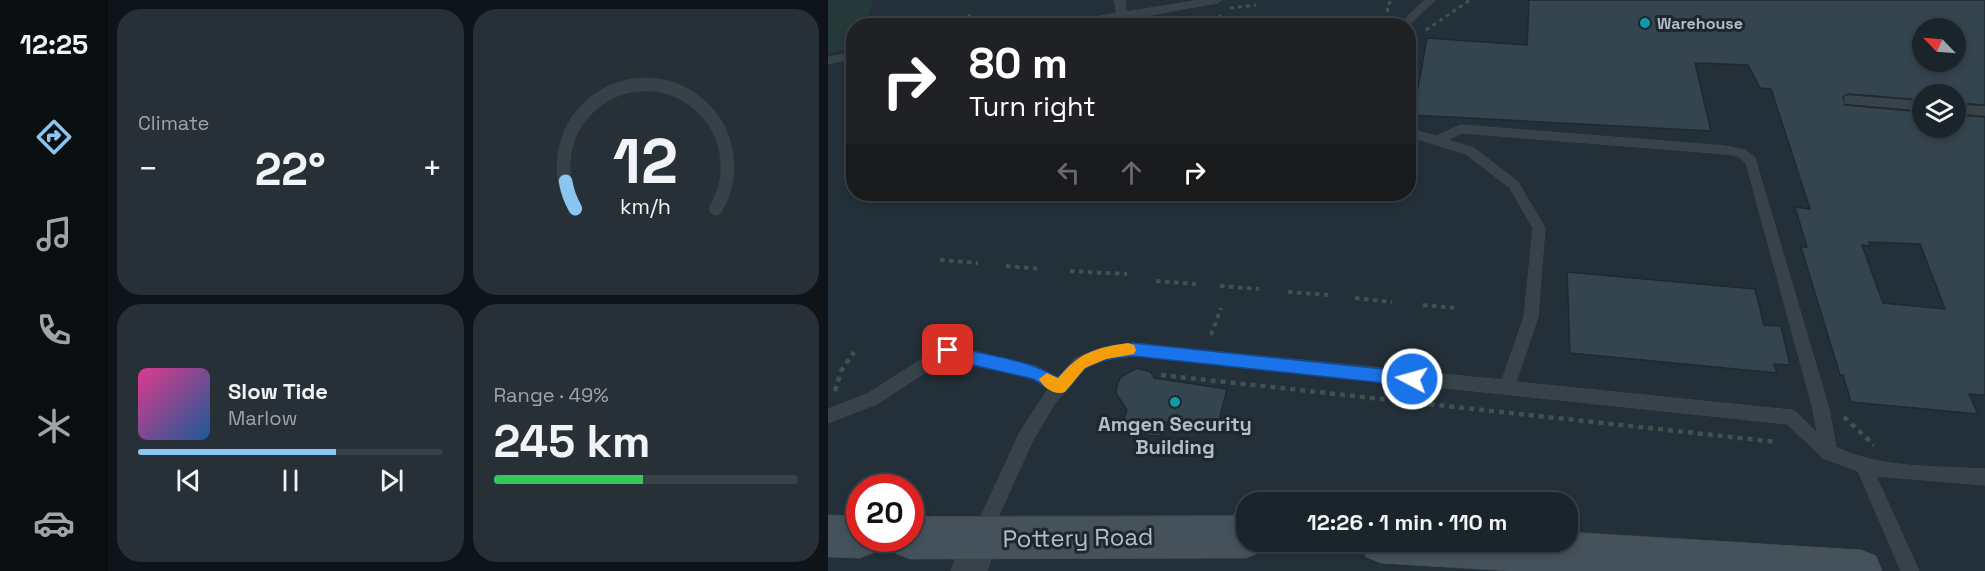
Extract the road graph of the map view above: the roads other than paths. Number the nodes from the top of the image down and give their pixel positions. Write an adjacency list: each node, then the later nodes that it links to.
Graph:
1 (1120, 0): 4 (lane)
2 (1216, 0): 4 (lane)
3 (1425, 1): 6 (lane)
4 (1121, 16): 5 (lane)
5 (1108, 18)
6 (1410, 18)
7 (846, 57): 8 (lane)
8 (828, 61)
9 (1849, 100): 10 (lane)
10 (1912, 105)
11 (1966, 110): 12 (lane)
12 (1985, 111)
13 (1416, 134): 14 (lane)
14 (1438, 140): 16 (lane); 18 (lane)
15 (1059, 387): 16 (lane); 17 (lane); 26 (lane)
16 (1506, 389): 18 (lane)
17 (828, 416)
18 (1829, 453): 19 (lane)
19 (1863, 465): 20 (lane); 28 (lane)
20 (1985, 477)
21 (828, 536): 22 (street)
22 (846, 537)
23 (1236, 538): 26 (street, Pottery Road)
24 (924, 542): 26 (street, Pottery Road)
25 (1547, 552): 27 (street)
26 (974, 555)
27 (1861, 571)
28 (1910, 571)

